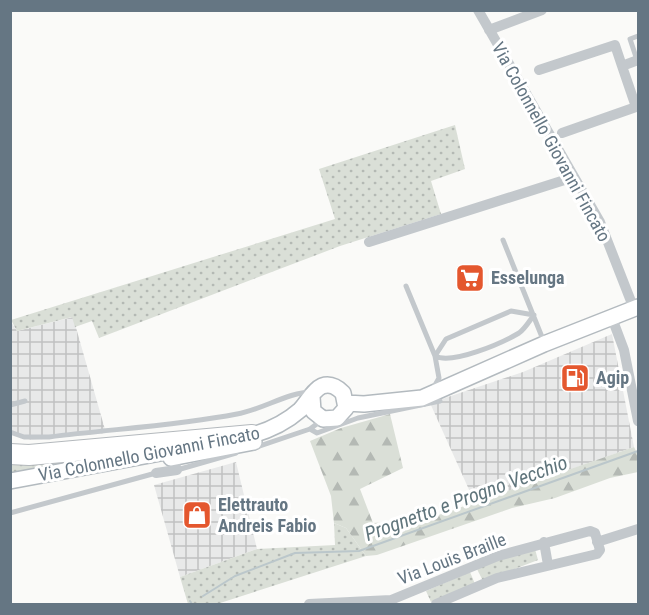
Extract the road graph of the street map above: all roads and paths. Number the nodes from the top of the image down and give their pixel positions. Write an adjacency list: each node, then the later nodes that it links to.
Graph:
1 (478, 10): 3 (street, Via Colonnello Giovanni Fincato)
2 (542, 10): 3 (street)
3 (489, 30): 9 (street, Via Colonnello Giovanni Fincato)
4 (639, 36): 5 (lane)
5 (638, 61): 6 (street)
6 (622, 66): 7 (street); 8 (street)
7 (539, 70)
8 (562, 133)
9 (574, 177): 11 (street); 13 (street, Via Colonnello Giovanni Fincato)
10 (503, 240): 14 (lane)
11 (369, 242)
12 (406, 286): 17 (lane)
13 (637, 308): 15 (main road, Via Colonnello Giovanni Fincato)
14 (534, 315): 16 (lane); 17 (lane); 17 (lane)
15 (612, 318): 16 (main road, Via Colonnello Giovanni Fincato); 24 (street)
16 (544, 344): 19 (main road, Via Colonnello Giovanni Fincato)
17 (435, 356): 19 (lane)
18 (313, 395): 23 (main road); 25 (main road); 26 (lane); 27 (main road, Via Colonnello Giovanni Fincato)
19 (422, 398): 23 (main road, Via Colonnello Giovanni Fincato)
20 (25, 400): 22 (lane)
21 (440, 401): 23 (lane)
22 (10, 405)
23 (349, 411): 25 (main road, Via Colonnello Giovanni Fincato)
24 (639, 421)
25 (317, 422): 29 (main road, Via Colonnello Giovanni Fincato)
26 (10, 432)
27 (252, 435): 28 (highway); 31 (main road, Via Colonnello Giovanni Fincato)
28 (10, 454)
29 (175, 464): 30 (street); 32 (main road, Via Colonnello Giovanni Fincato)
30 (156, 473): 33 (lane)
31 (10, 481)
32 (10, 492)
33 (10, 513)
34 (639, 529): 36 (street)
35 (544, 542): 36 (street, Via Louis Braille); 37 (street); 38 (street, Via Louis Braille)
36 (597, 542): 37 (street, Via Louis Braille)
37 (548, 565): 40 (street, Via Louis Braille)
38 (338, 603): 39 (street, Via Louis Braille)
39 (309, 604)
40 (436, 604)

